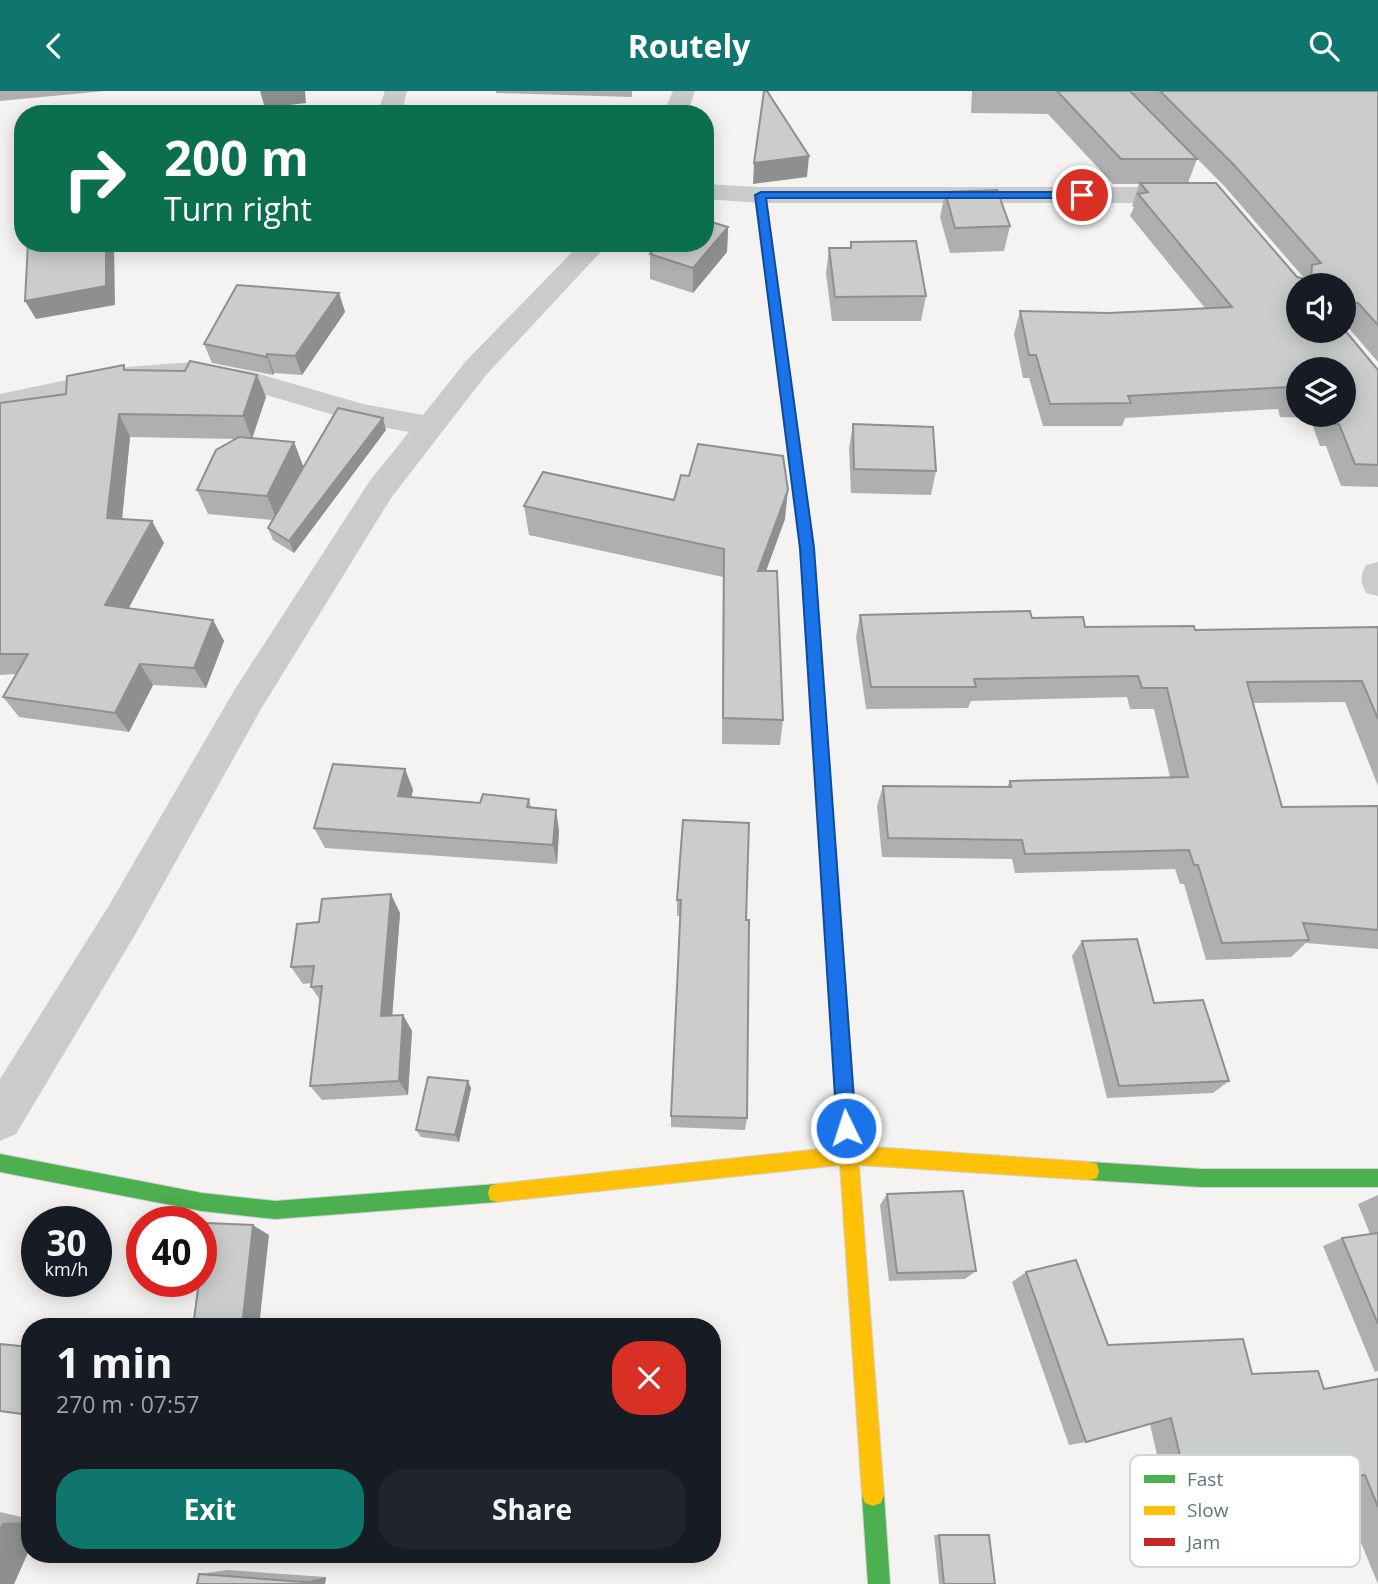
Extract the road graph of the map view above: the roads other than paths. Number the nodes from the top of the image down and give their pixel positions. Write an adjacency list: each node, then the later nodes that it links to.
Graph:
1 (1196, 176): 3 (street)
2 (714, 192): 3 (street)
3 (761, 195): 10 (street)
4 (587, 252): 6 (street)
5 (0, 404): 6 (street)
6 (429, 426): 9 (street)
7 (1378, 574): 8 (street)
8 (1378, 584)
9 (0, 1119)
10 (848, 1155): 11 (street); 12 (street); 13 (street)
11 (0, 1163)
12 (1378, 1178)
13 (879, 1584)

